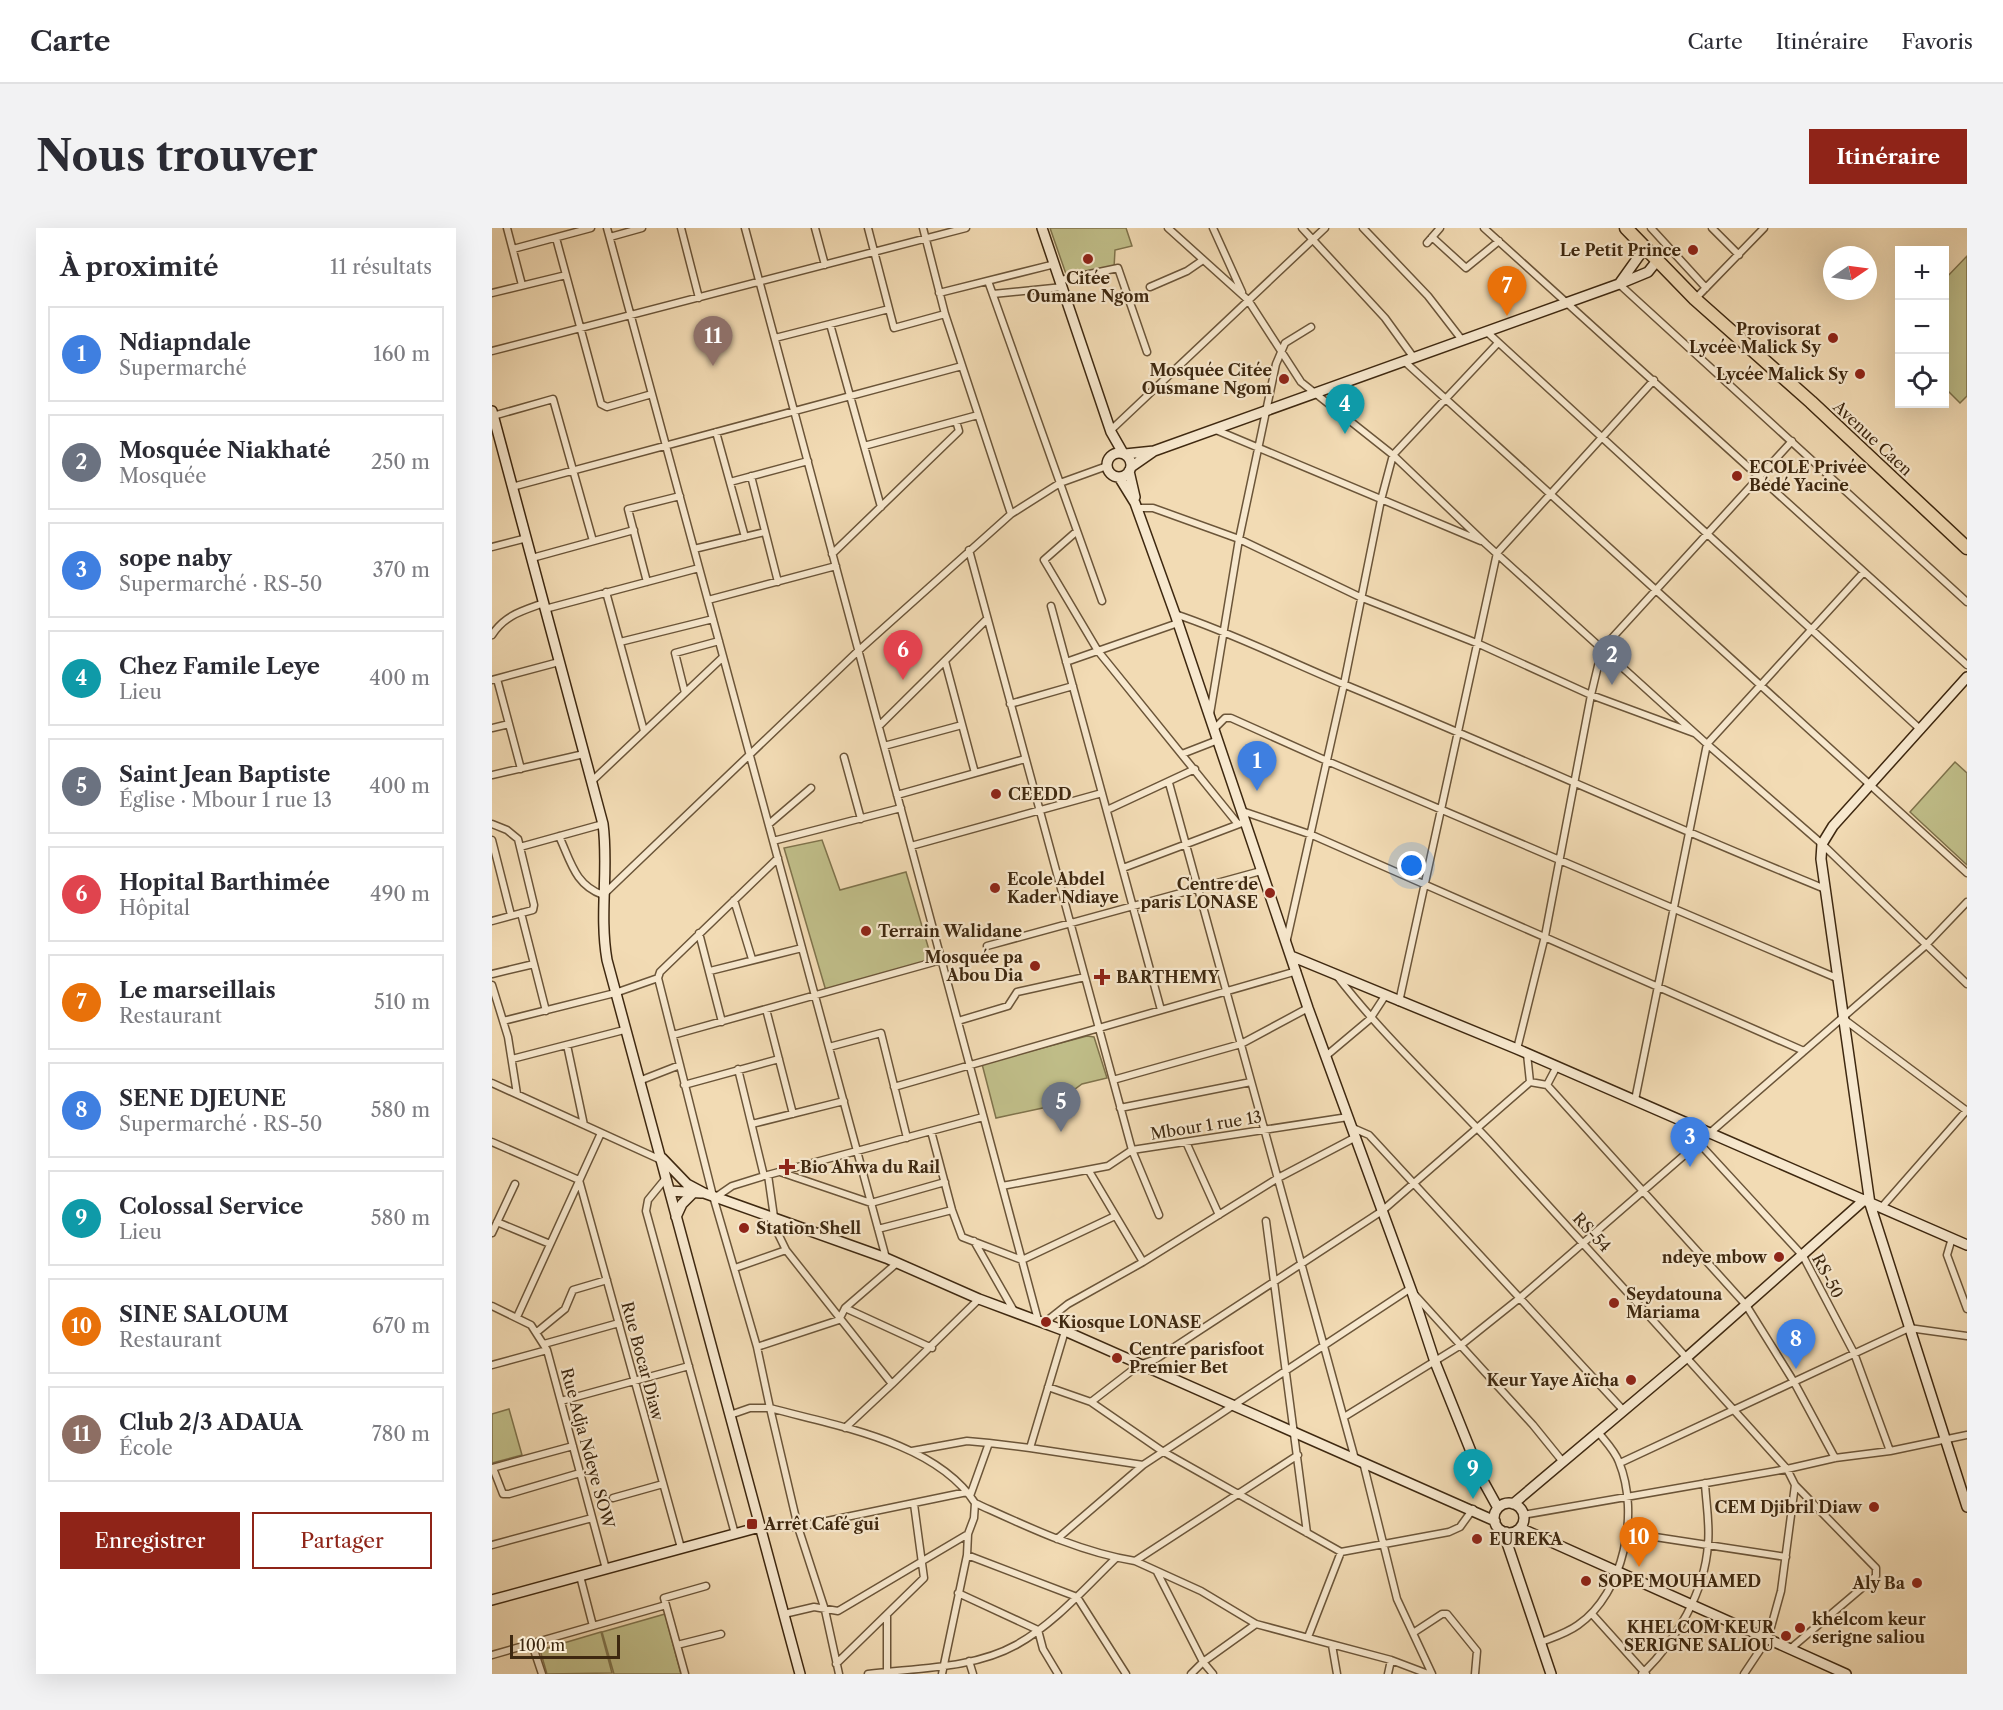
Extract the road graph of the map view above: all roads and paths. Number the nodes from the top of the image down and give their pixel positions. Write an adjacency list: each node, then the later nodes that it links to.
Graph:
1 (507, 228): 28 (street)
2 (591, 228): 24 (street)
3 (607, 228): 23 (street)
4 (642, 228): 23 (street)
5 (681, 228): 47 (street)
6 (745, 228): 38 (street)
7 (815, 228): 35 (street)
8 (868, 228): 30 (street)
9 (923, 228): 25 (street)
10 (966, 228): 25 (street)
11 (1042, 228): 34 (street)
12 (1168, 228): 32 (street)
13 (1213, 228): 48 (street)
14 (1302, 228): 26 (street)
15 (1325, 228): 26 (street)
16 (1363, 228): 59 (street)
17 (1440, 228): 27 (street)
18 (1484, 228): 27 (street)
19 (1626, 228): 29 (highway, Avenue Caen)
20 (1651, 228): 43 (street)
21 (1712, 228): 31 (street)
22 (1764, 228): 31 (street)
23 (610, 237): 53 (street)
24 (556, 238): 28 (street); 36 (street)
25 (925, 239): 30 (street); 45 (street)
26 (1312, 240): 48 (street); 66 (street)
27 (1499, 241): 50 (street)
28 (513, 249): 41 (street)
29 (1644, 249): 33 (highway, Avenue Caen); 40 (street)
30 (874, 252): 35 (street); 51 (street)
31 (1739, 255): 43 (street)
32 (1203, 260): 42 (street); 48 (street)
33 (1656, 262): 40 (street); 49 (highway, Avenue Caen)
34 (1055, 264): 37 (street); 39 (street)
35 (825, 265): 38 (street)
36 (566, 275): 41 (street); 56 (street)
37 (988, 281): 45 (street); 46 (street)
38 (760, 282): 47 (street); 58 (street)
39 (1062, 284): 46 (street); 64 (street); 80 (street)
40 (1619, 284): 50 (street); 83 (street)
41 (522, 285): 44 (street)
42 (1150, 287)
43 (1706, 288): 49 (street)
44 (492, 293)
45 (939, 293): 52 (street)
46 (993, 294): 99 (street)
47 (699, 298): 53 (street)
48 (1246, 298): 61 (street); 80 (street)
49 (1695, 299): 117 (highway, Avenue Caen)
50 (1568, 304): 57 (street); 69 (street)
51 (889, 309): 52 (street); 54 (street)
52 (945, 314): 68 (street)
53 (631, 316): 56 (street); 71 (street)
54 (830, 324): 58 (street); 72 (street)
55 (1311, 327): 61 (street)
56 (580, 330): 63 (street); 71 (street)
57 (1486, 332): 59 (street); 60 (street)
58 (775, 338): 74 (street)
59 (1462, 340): 66 (street)
60 (1498, 344): 73 (street); 82 (street)
61 (1281, 349): 70 (street); 75 (street)
62 (492, 351): 63 (street)
63 (501, 351): 65 (street)
64 (1148, 352)
65 (492, 358)
66 (1414, 358): 67 (street)
67 (1404, 361): 70 (street); 73 (street)
68 (962, 366): 72 (street); 77 (street)
69 (1654, 380): 82 (street); 95 (street)
70 (1316, 393): 75 (street); 90 (street)
71 (652, 394): 84 (street)
72 (850, 396): 74 (street); 85 (street)
73 (1444, 399): 90 (street); 101 (street)
74 (794, 411): 81 (street); 91 (street)
75 (1268, 411): 79 (street); 86 (street)
76 (493, 413): 94 (street); 100 (street)
77 (978, 415): 78 (street); 106 (street)
78 (956, 421): 85 (street); 105 (street)
79 (1216, 430): 86 (street); 87 (street)
80 (1111, 431): 88 (street); 89 (street)
81 (716, 432): 84 (street); 98 (street)
82 (1602, 436): 101 (street); 110 (street)
83 (1792, 441): 95 (street); 133 (street)
84 (666, 446): 94 (street); 102 (street)
85 (864, 446): 105 (street)
86 (1258, 449): 103 (street); 113 (street)
87 (1154, 451): 88 (street); 93 (street)
88 (1124, 454): 89 (street); 93 (street)
89 (1112, 455): 92 (street)
90 (1393, 455): 103 (street); 115 (street)
91 (808, 461): 96 (street); 121 (street)
92 (1107, 466): 97 (street); 99 (street)
93 (1130, 469): 97 (street); 104 (street)
94 (573, 470): 100 (street); 114 (street)
95 (1759, 475): 110 (street); 125 (street)
96 (751, 476): 98 (street); 109 (street)
97 (1119, 477): 104 (street)
98 (730, 482): 111 (street)
99 (1060, 483): 106 (street); 108 (street)
100 (512, 487): 112 (street)
101 (1550, 493): 120 (street); 128 (street)
102 (680, 496): 107 (street); 118 (street)
103 (1381, 500): 115 (street); 130 (street)
104 (1136, 505): 113 (street); 137 (street)
105 (881, 507): 121 (street)
106 (1011, 514): 119 (street)
107 (634, 530): 114 (street); 126 (street)
108 (1077, 531): 132 (street); 147 (street)
109 (765, 532): 111 (street); 127 (street)
110 (1707, 534): 128 (street); 139 (street)
111 (745, 537): 118 (street)
112 (527, 538): 116 (street); 122 (street)
113 (1239, 539): 130 (street); 140 (street)
114 (593, 541): 122 (street)
115 (1486, 543): 120 (street)
116 (492, 547)
117 (1967, 548)
118 (694, 549): 124 (street)
119 (969, 550): 138 (street); 146 (street)
120 (1497, 553): 144 (street); 145 (street)
121 (832, 554): 123 (street)
122 (532, 558): 134 (street)
123 (836, 566): 127 (street); 146 (street)
124 (699, 568): 126 (street); 131 (street)
125 (1863, 573): 139 (street); 152 (street)
126 (647, 582): 129 (street)
127 (778, 582): 131 (street)
128 (1656, 589): 145 (street); 156 (street)
129 (606, 592): 134 (street); 142 (street)
130 (1360, 597): 144 (street); 155 (street)
131 (708, 600): 136 (street)
132 (1102, 602)
133 (1967, 602)
134 (545, 606): 141 (street); 150 (street)
135 (1051, 606): 151 (street)
136 (713, 618): 142 (street); 143 (street)
137 (1177, 618): 140 (street); 147 (street); 161 (street)
138 (987, 619): 149 (street); 160 (street)
139 (1811, 629): 156 (street); 167 (street)
140 (1222, 630): 155 (street); 161 (street)
141 (492, 634)
142 (620, 642): 168 (street)
143 (719, 642): 148 (street); 158 (street)
144 (1479, 644): 159 (street); 169 (street)
145 (1602, 649): 159 (street); 170 (street)
146 (858, 651): 164 (street); 176 (street)
147 (1098, 651): 151 (street); 175 (street)
148 (723, 657): 158 (street); 176 (street)
149 (945, 661): 163 (street); 164 (street)
150 (559, 662): 154 (street); 174 (street)
151 (1066, 662): 157 (street)
152 (1967, 664)
153 (1967, 677): 167 (street)
154 (494, 679): 162 (street)
155 (1344, 684): 169 (street); 179 (street)
156 (1760, 685): 172 (street); 187 (street)
157 (1073, 686): 160 (street); 189 (street)
158 (685, 693): 168 (street)
159 (1591, 695): 170 (street); 185 (street)
160 (1010, 704): 178 (street)
161 (1209, 716): 166 (street)
162 (509, 723): 165 (street); 180 (street)
163 (962, 725): 173 (street); 182 (street)
164 (879, 726): 173 (street)
165 (492, 728)
166 (1214, 729): 171 (street); 179 (street)
167 (1921, 730): 187 (street)
168 (644, 731): 184 (street)
169 (1459, 732): 185 (street); 192 (street)
170 (1697, 735): 172 (street)
171 (1218, 740): 175 (street); 195 (street)
172 (1707, 744): 201 (street); 206 (street)
173 (884, 746): 190 (street)
174 (584, 754): 180 (street); 184 (street)
175 (1182, 754): 181 (street)
176 (750, 755): 200 (street); 218 (street)
177 (844, 757): 196 (street)
178 (1025, 759): 182 (street); 193 (street)
179 (1327, 761): 192 (street); 202 (street)
180 (521, 769): 183 (street)
181 (1195, 769): 186 (street); 197 (street)
182 (975, 773): 190 (street)
183 (492, 775)
184 (592, 781): 199 (street)
185 (1574, 781): 201 (street); 211 (street)
186 (1169, 783): 194 (street); 207 (street)
187 (1871, 785): 206 (street); 214 (street)
188 (810, 788): 200 (street)
189 (1102, 793): 193 (street); 194 (street)
190 (897, 795): 191 (street)
191 (901, 808): 196 (street); 208 (street)
192 (1442, 809): 211 (street); 215 (street)
193 (1039, 810): 208 (street); 226 (street)
194 (1107, 810): 212 (street)
195 (1242, 811): 197 (street); 202 (street)
196 (861, 819): 205 (street)
197 (1242, 823): 207 (street); 213 (street)
198 (492, 824): 209 (street)
199 (603, 824): 203 (street); 218 (street)
200 (769, 824): 205 (street)
201 (1689, 834): 217 (street); 222 (street)
202 (1312, 835): 215 (street); 229 (street)
203 (559, 836): 209 (street); 218 (street)
204 (492, 840): 224 (street)
205 (773, 841): 210 (street)
206 (1822, 844): 217 (street); 231 (street)
207 (1186, 845): 212 (street); 216 (street)
208 (911, 846): 235 (street)
209 (520, 847): 223 (street)
210 (778, 858): 219 (street); 232 (street)
211 (1559, 860): 222 (street); 228 (street)
212 (1123, 868): 221 (street)
213 (1261, 871): 216 (street); 229 (street)
214 (1967, 873)
215 (1426, 885): 228 (street); 251 (street)
216 (1198, 888): 221 (street); 247 (street)
217 (1826, 889): 243 (street)
218 (603, 895): 248 (street)
219 (734, 900): 227 (street); 234 (street)
220 (1967, 902): 231 (street)
221 (1133, 906): 226 (street); 254 (street)
222 (1674, 908): 243 (street); 246 (street)
223 (521, 912): 224 (street); 236 (street)
224 (511, 915): 225 (street)
225 (492, 921)
226 (1070, 924): 230 (street); 241 (street)
227 (699, 933): 237 (street); 242 (street)
228 (1545, 936): 246 (street); 267 (street)
229 (1287, 939): 233 (street)
230 (987, 946)
231 (1926, 946): 244 (street); 256 (street)
232 (802, 948): 234 (street); 250 (street)
233 (1291, 956): 238 (street); 239 (street)
234 (752, 959): 237 (street)
235 (941, 960): 250 (street); 259 (street)
236 (534, 964): 240 (street); 255 (street)
237 (710, 971): 260 (street)
238 (1297, 971): 247 (street); 252 (street)
239 (1334, 972): 249 (street); 257 (street, RS-54)
240 (492, 974)
241 (1085, 977): 259 (street); 261 (street)
242 (658, 978): 248 (street); 263 (street)
243 (1839, 979): 256 (street)
244 (1967, 984)
245 (492, 985): 258 (street)
246 (1658, 987): 268 (street); 286 (street)
247 (1226, 992): 254 (street); 264 (street)
248 (615, 993): 255 (street); 262 (street)
249 (1385, 996): 251 (street); 257 (street)
250 (816, 997): 253 (street); 266 (street)
251 (1399, 1002): 267 (street)
252 (1308, 1008): 264 (street); 270 (street)
253 (766, 1009): 260 (street); 272 (street)
254 (1161, 1010): 261 (street)
255 (546, 1011): 258 (street)
256 (1845, 1018): 268 (street); 289 (street); 322 (street)
257 (1370, 1019): 270 (street); 295 (street, RS-54)
258 (503, 1021): 271 (street)
259 (958, 1021): 274 (street)
260 (722, 1022): 263 (street)
261 (1099, 1028): 274 (street); 277 (street)
262 (624, 1030): 265 (street); 278 (street)
263 (673, 1035): 273 (street)
264 (1241, 1044): 277 (street); 279 (street)
265 (567, 1045): 271 (street); 294 (street)
266 (829, 1047): 284 (street); 287 (street)
267 (1517, 1049): 269 (street)
268 (1804, 1051): 300 (street)
269 (1527, 1054): 275 (street); 280 (street)
270 (1326, 1056): 292 (street)
271 (512, 1059): 285 (street)
272 (779, 1059): 276 (street); 290 (street)
273 (680, 1065): 278 (street); 282 (street)
274 (970, 1066): 284 (street); 291 (street)
275 (1557, 1066): 283 (street); 286 (street)
276 (738, 1070): 282 (street); 293 (street)
277 (1113, 1080): 288 (street)
278 (639, 1081): 307 (street)
279 (1251, 1082): 288 (street); 296 (street)
280 (1530, 1082): 283 (street); 295 (street)
281 (492, 1083): 285 (street)
282 (684, 1085): 321 (street)
283 (1547, 1085): 319 (street)
284 (894, 1087): 301 (street)
285 (517, 1094): 294 (street)
286 (1635, 1100): 300 (street)
287 (844, 1101): 290 (street); 306 (street)
288 (1120, 1108): 305 (street)
289 (1967, 1111): 324 (street)
290 (793, 1114): 293 (street)
291 (983, 1117): 297 (street); 317 (street)
292 (1348, 1117): 296 (street, Mbour 1 rue 13); 299 (street)
293 (752, 1124): 310 (street)
294 (584, 1125): 298 (street)
295 (1477, 1128): 318 (street); 338 (street, RS-54)
296 (1265, 1130): 303 (street, Mbour 1 rue 13); 311 (street)
297 (931, 1131): 301 (street); 313 (street)
298 (601, 1132): 307 (street); 312 (street)
299 (1354, 1133): 311 (street); 318 (street); 326 (street)
300 (1710, 1133): 304 (street); 322 (street)
301 (907, 1138): 306 (street)
302 (492, 1142): 312 (street)
303 (1186, 1142): 305 (street, Mbour 1 rue 13); 328 (street)
304 (1698, 1142): 319 (street); 342 (street, RS-50)
305 (1132, 1150): 308 (street, Mbour 1 rue 13); 327 (street)
306 (858, 1152): 309 (street); 323 (street)
307 (660, 1158): 315 (street); 316 (street)
308 (1089, 1171): 317 (street, Mbour 1 rue 13); 330 (street)
309 (780, 1172): 310 (street); 323 (street)
310 (766, 1175): 321 (street); 329 (street)
311 (1278, 1178): 328 (street); 346 (street)
312 (579, 1180): 339 (street); 349 (street, Rue Bocar Diaw)
313 (945, 1182): 323 (street); 325 (street)
314 (515, 1184): 333 (street)
315 (687, 1184): 316 (street); 321 (street)
316 (668, 1185): 320 (street); 331 (street); 377 (street)
317 (1002, 1186): 344 (street)
318 (1414, 1186): 326 (street); 352 (street)
319 (1642, 1190): 338 (street); 354 (street)
320 (693, 1193): 321 (street); 331 (street)
321 (711, 1195): 329 (street); 348 (street)
322 (1866, 1202): 324 (street); 342 (street); 363 (street)
323 (871, 1203): 334 (street)
324 (1881, 1209): 336 (street)
325 (952, 1210): 334 (street); 337 (street)
326 (1382, 1211): 346 (street); 351 (street)
327 (1159, 1215)
328 (1219, 1215): 345 (street)
329 (771, 1216): 341 (street); 343 (street)
330 (1115, 1216): 344 (street); 345 (street)
331 (676, 1218): 389 (street)
332 (1266, 1221): 350 (street)
333 (497, 1222): 335 (street); 339 (street)
334 (878, 1229): 343 (street)
335 (492, 1233)
336 (1952, 1238): 340 (street); 357 (street)
337 (973, 1241): 344 (street); 358 (street)
338 (1582, 1242): 352 (street); 373 (street, RS-54)
339 (550, 1244): 359 (street)
340 (1967, 1245)
341 (786, 1250): 348 (street); 360 (street)
342 (1803, 1256): 354 (street); 372 (street, RS-50)
343 (886, 1258): 347 (street)
344 (1022, 1260): 361 (street)
345 (1143, 1262): 361 (street)
346 (1301, 1262): 350 (street); 368 (street)
347 (897, 1263): 353 (street); 356 (street)
348 (735, 1268): 370 (street)
349 (607, 1280): 362 (street, Rue Bocar Diaw); 365 (street)
350 (1274, 1280): 376 (street); 378 (street)
351 (1411, 1290): 367 (street); 368 (street); 374 (street)
352 (1521, 1298): 367 (street); 388 (street)
353 (979, 1299): 358 (street); 371 (street)
354 (1746, 1305): 373 (street); 380 (street)
355 (492, 1306): 359 (street)
356 (845, 1308): 360 (street); 371 (street)
357 (1967, 1309)
358 (1014, 1311): 361 (street)
359 (517, 1317): 365 (street)
360 (839, 1320): 370 (street); 381 (street)
361 (1041, 1321): 364 (street)
362 (619, 1323): 369 (street); 379 (street, Rue Bocar Diaw)
363 (1909, 1328): 366 (street); 372 (street); 395 (street)
364 (1065, 1331): 376 (street); 382 (street)
365 (538, 1334): 369 (street, Rue Adja Ndeye SOW)
366 (1967, 1336)
367 (1461, 1345): 374 (street); 405 (street)
368 (1324, 1346): 378 (street); 390 (street)
369 (546, 1347): 375 (street); 383 (street, Rue Adja Ndeye SOW)
370 (757, 1347): 386 (street)
371 (932, 1348): 381 (street)
372 (1854, 1353): 380 (street); 401 (street, RS-50)
373 (1686, 1358): 387 (street, RS-54); 388 (street)
374 (1435, 1362): 390 (street); 411 (street)
375 (492, 1365)
376 (1139, 1365): 384 (street); 385 (street)
377 (688, 1366): 379 (street); 433 (street)
378 (1286, 1371): 385 (street); 393 (street)
379 (635, 1380): 383 (street); 413 (street, Rue Bocar Diaw)
380 (1794, 1382): 387 (street); 403 (street)
381 (892, 1384): 391 (street)
382 (1048, 1387): 384 (street); 398 (street)
383 (561, 1401): 397 (street, Rue Adja Ndeye SOW)
384 (1091, 1402): 400 (street)
385 (1232, 1406): 393 (street); 400 (street)
386 (770, 1408): 389 (street); 391 (street); 430 (street)
387 (1734, 1409): 406 (street); 409 (street, RS-54)
388 (1624, 1411): 392 (street)
389 (730, 1415): 429 (street)
390 (1344, 1417): 404 (street)
391 (845, 1428): 399 (street)
392 (1598, 1432): 405 (street); 406 (street)
393 (1296, 1434): 402 (street); 404 (street)
394 (1967, 1435): 395 (street)
395 (1946, 1440): 401 (street); 420 (street)
396 (989, 1443): 398 (street); 399 (street); 416 (street)
397 (573, 1446): 408 (street); 410 (street, Rue Adja Ndeye SOW)
398 (1030, 1448): 407 (street)
399 (911, 1451): 416 (street)
400 (1162, 1451): 407 (street); 417 (street)
401 (1890, 1451): 403 (street)
402 (1298, 1455): 417 (street); 431 (street)
403 (1835, 1458): 409 (street)
404 (1359, 1461): 425 (street); 436 (street)
405 (1563, 1462): 415 (street)
406 (1620, 1463): 418 (street)
407 (1143, 1465): 435 (street)
408 (492, 1468): 410 (street)
409 (1788, 1469): 412 (street); 414 (street, RS-54)
410 (580, 1473): 426 (street, Rue Adja Ndeye SOW)
411 (1482, 1479): 422 (street); 424 (street)
412 (1705, 1483): 418 (street); 437 (street)
413 (663, 1484): 419 (street); 439 (street, Rue Bocar Diaw)
414 (1795, 1485): 442 (street); 471 (street)
415 (1535, 1488): 422 (street); 428 (street)
416 (968, 1494): 421 (street); 423 (street)
417 (1237, 1494): 431 (street); 445 (street)
418 (1626, 1496): 428 (street); 432 (street)
419 (613, 1498)
420 (1966, 1501)
421 (975, 1503): 434 (street); 435 (street)
422 (1511, 1503): 424 (street); 428 (street)
423 (914, 1504): 430 (street); 444 (street)
424 (1497, 1509): 425 (street); 427 (street)
425 (1474, 1510): 427 (street); 436 (street)
426 (592, 1518): 438 (street); 446 (street, Rue Adja Ndeye SOW)
427 (1495, 1521): 428 (street)
428 (1518, 1523): 448 (street); 467 (street)
429 (760, 1527): 430 (street); 433 (street); 457 (street)
430 (798, 1527): 456 (street)
431 (1307, 1533): 440 (street)
432 (1629, 1533): 437 (street); 448 (street)
433 (735, 1534): 439 (street)
434 (968, 1534): 441 (street); 444 (street)
435 (1057, 1539): 443 (street)
436 (1383, 1544): 440 (street); 463 (street)
437 (1708, 1544): 442 (street); 455 (street)
438 (492, 1545)
439 (681, 1548): 446 (street)
440 (1341, 1552): 465 (street)
441 (967, 1555): 451 (street); 452 (street)
442 (1786, 1557): 466 (street)
443 (1116, 1558): 445 (street); 452 (street)
444 (923, 1559): 456 (street); 459 (street)
445 (1135, 1561): 447 (street)
446 (606, 1569): 449 (street)
447 (1157, 1572): 460 (street); 475 (street)
448 (1617, 1573): 455 (street); 458 (street)
449 (580, 1576): 453 (street); 461 (street)
450 (706, 1586): 454 (street)
451 (958, 1593): 462 (street); 477 (street)
452 (1077, 1597): 462 (street); 489 (street)
453 (492, 1600)
454 (666, 1605): 461 (street); 469 (street)
455 (1692, 1605): 466 (street); 480 (street)
456 (825, 1610): 457 (street); 476 (street)
457 (784, 1614): 483 (street)
458 (1592, 1614): 467 (street); 480 (street)
459 (887, 1616): 476 (street); 478 (street)
460 (1256, 1624): 465 (street); 475 (street)
461 (593, 1626): 468 (street)
462 (1038, 1630): 474 (street); 488 (street)
463 (1413, 1633): 494 (street); 495 (street)
464 (721, 1634): 469 (street)
465 (1308, 1637): 470 (street)
466 (1768, 1638): 471 (street); 497 (street)
467 (1540, 1642): 496 (street)
468 (532, 1644): 472 (street); 481 (street)
469 (677, 1645): 482 (street)
470 (1332, 1645): 473 (street); 492 (street)
471 (1790, 1649): 479 (street)
472 (492, 1655)
473 (1391, 1660): 493 (street); 494 (street)
474 (969, 1661): 477 (street); 487 (street)
475 (1203, 1662): 490 (street); 491 (street)
476 (836, 1664): 484 (street)
477 (943, 1665): 478 (street); 486 (street)
478 (889, 1672): 485 (street)
479 (1834, 1672): 498 (street)
480 (1644, 1673)
481 (542, 1674)
482 (685, 1674)
483 (800, 1674)
484 (839, 1674)
485 (868, 1674)
486 (942, 1674)
487 (973, 1674)
488 (1058, 1674)
489 (1126, 1674)
490 (1191, 1674)
491 (1213, 1674)
492 (1337, 1674)
493 (1388, 1674)
494 (1430, 1674)
495 (1475, 1674)
496 (1551, 1674)
497 (1744, 1674)
498 (1846, 1674)

